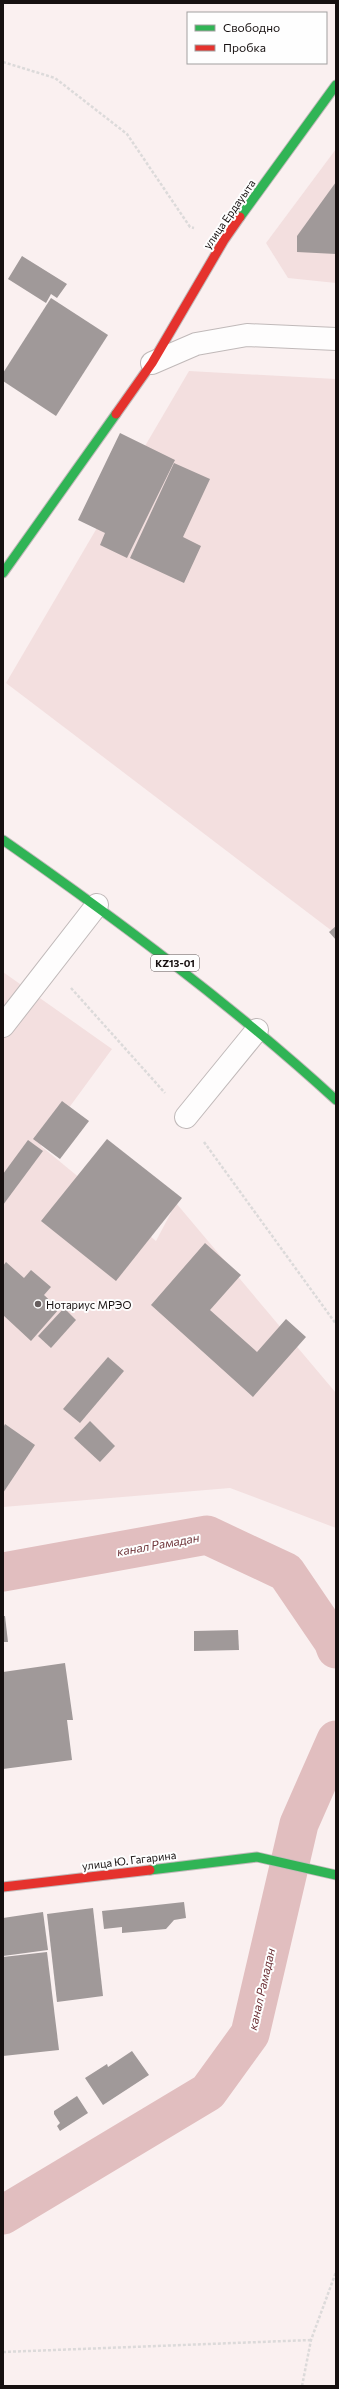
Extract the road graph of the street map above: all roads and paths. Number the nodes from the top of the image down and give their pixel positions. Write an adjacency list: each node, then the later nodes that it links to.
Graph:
1 (3, 62): 3 (path)
2 (336, 85): 3 (main road, улица Ердауыта)
3 (224, 240): 5 (main road, улица Ердауыта)
4 (336, 339): 5 (street)
5 (152, 363): 6 (main road, улица Ердауыта)
6 (3, 573)
7 (3, 840): 8 (main road, KZ13-01)
8 (97, 905): 9 (street); 10 (main road, KZ13-01)
9 (3, 1026)
10 (256, 1030): 11 (main road, KZ13-01); 12 (street)
11 (336, 1100)
12 (186, 1117)
13 (336, 1875): 14 (main road, улица Ю. Гагарина)
14 (3, 1887)
15 (336, 2272): 16 (path)
16 (311, 2340): 17 (path); 18 (path)
17 (3, 2352)
18 (302, 2386)

